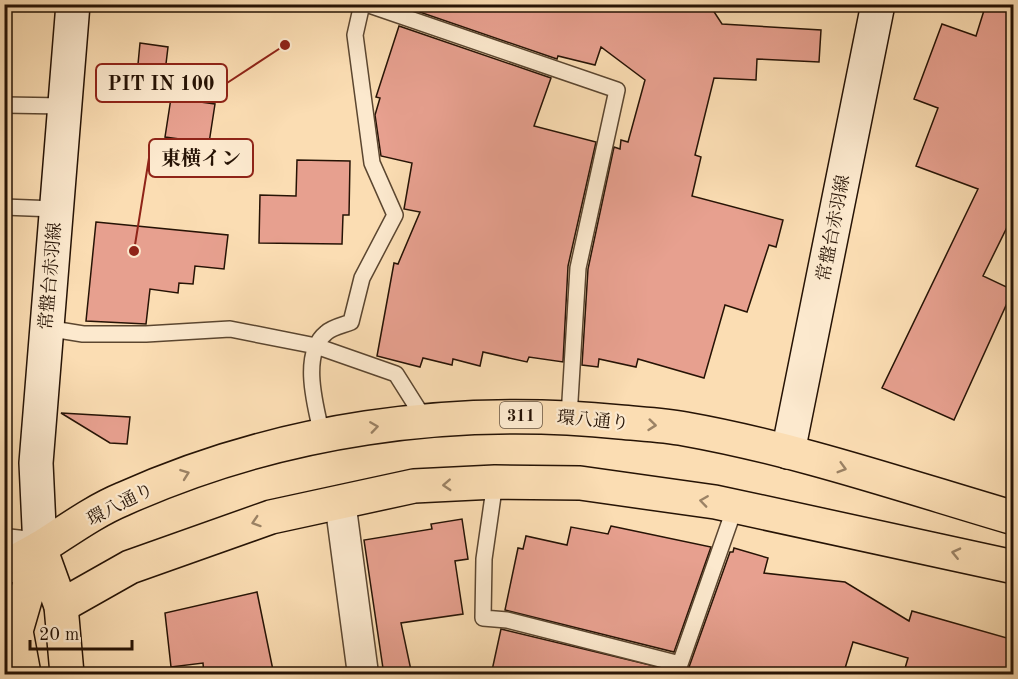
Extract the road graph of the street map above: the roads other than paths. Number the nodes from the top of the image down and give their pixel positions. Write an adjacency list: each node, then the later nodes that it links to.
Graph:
1 (73, 4): 5 (main road, 常盤台赤羽線)
2 (364, 4): 9 (lane); 10 (lane)
3 (878, 4): 13 (main road, 常盤台赤羽線)
4 (4, 105): 5 (lane)
5 (64, 106): 7 (main road, 常盤台赤羽線)
6 (4, 207): 7 (lane)
7 (56, 209): 8 (main road, 常盤台赤羽線)
8 (46, 328): 9 (lane); 19 (main road, 常盤台赤羽線)
9 (316, 346): 11 (lane); 12 (lane)
10 (569, 417): 11 (main road, 環八通り / 311); 13 (main road, 環八通り / 311, one-way to 13)
11 (425, 420): 12 (main road, 環八通り / 311, one-way to 11)
12 (322, 435): 19 (main road, 環八通り / 311, one-way to 12)
13 (788, 452): 17 (main road, 環八通り / 311, one-way to 17)
14 (495, 482): 15 (main road, one-way to 15); 16 (main road, one-way to 14); 16 (lane)
15 (340, 501): 22 (main road, one-way to 22); 26 (street)
16 (735, 507): 20 (main road, one-way to 16)
17 (1014, 518)
18 (4, 544): 19 (street)
19 (40, 548): 21 (main road, 環八通り); 22 (main road); 23 (main road)
20 (1014, 567)
21 (4, 568)
22 (61, 606): 23 (main road); 25 (main road)
23 (10, 635): 24 (main road)
24 (24, 675)
25 (68, 675)
26 (363, 675)

